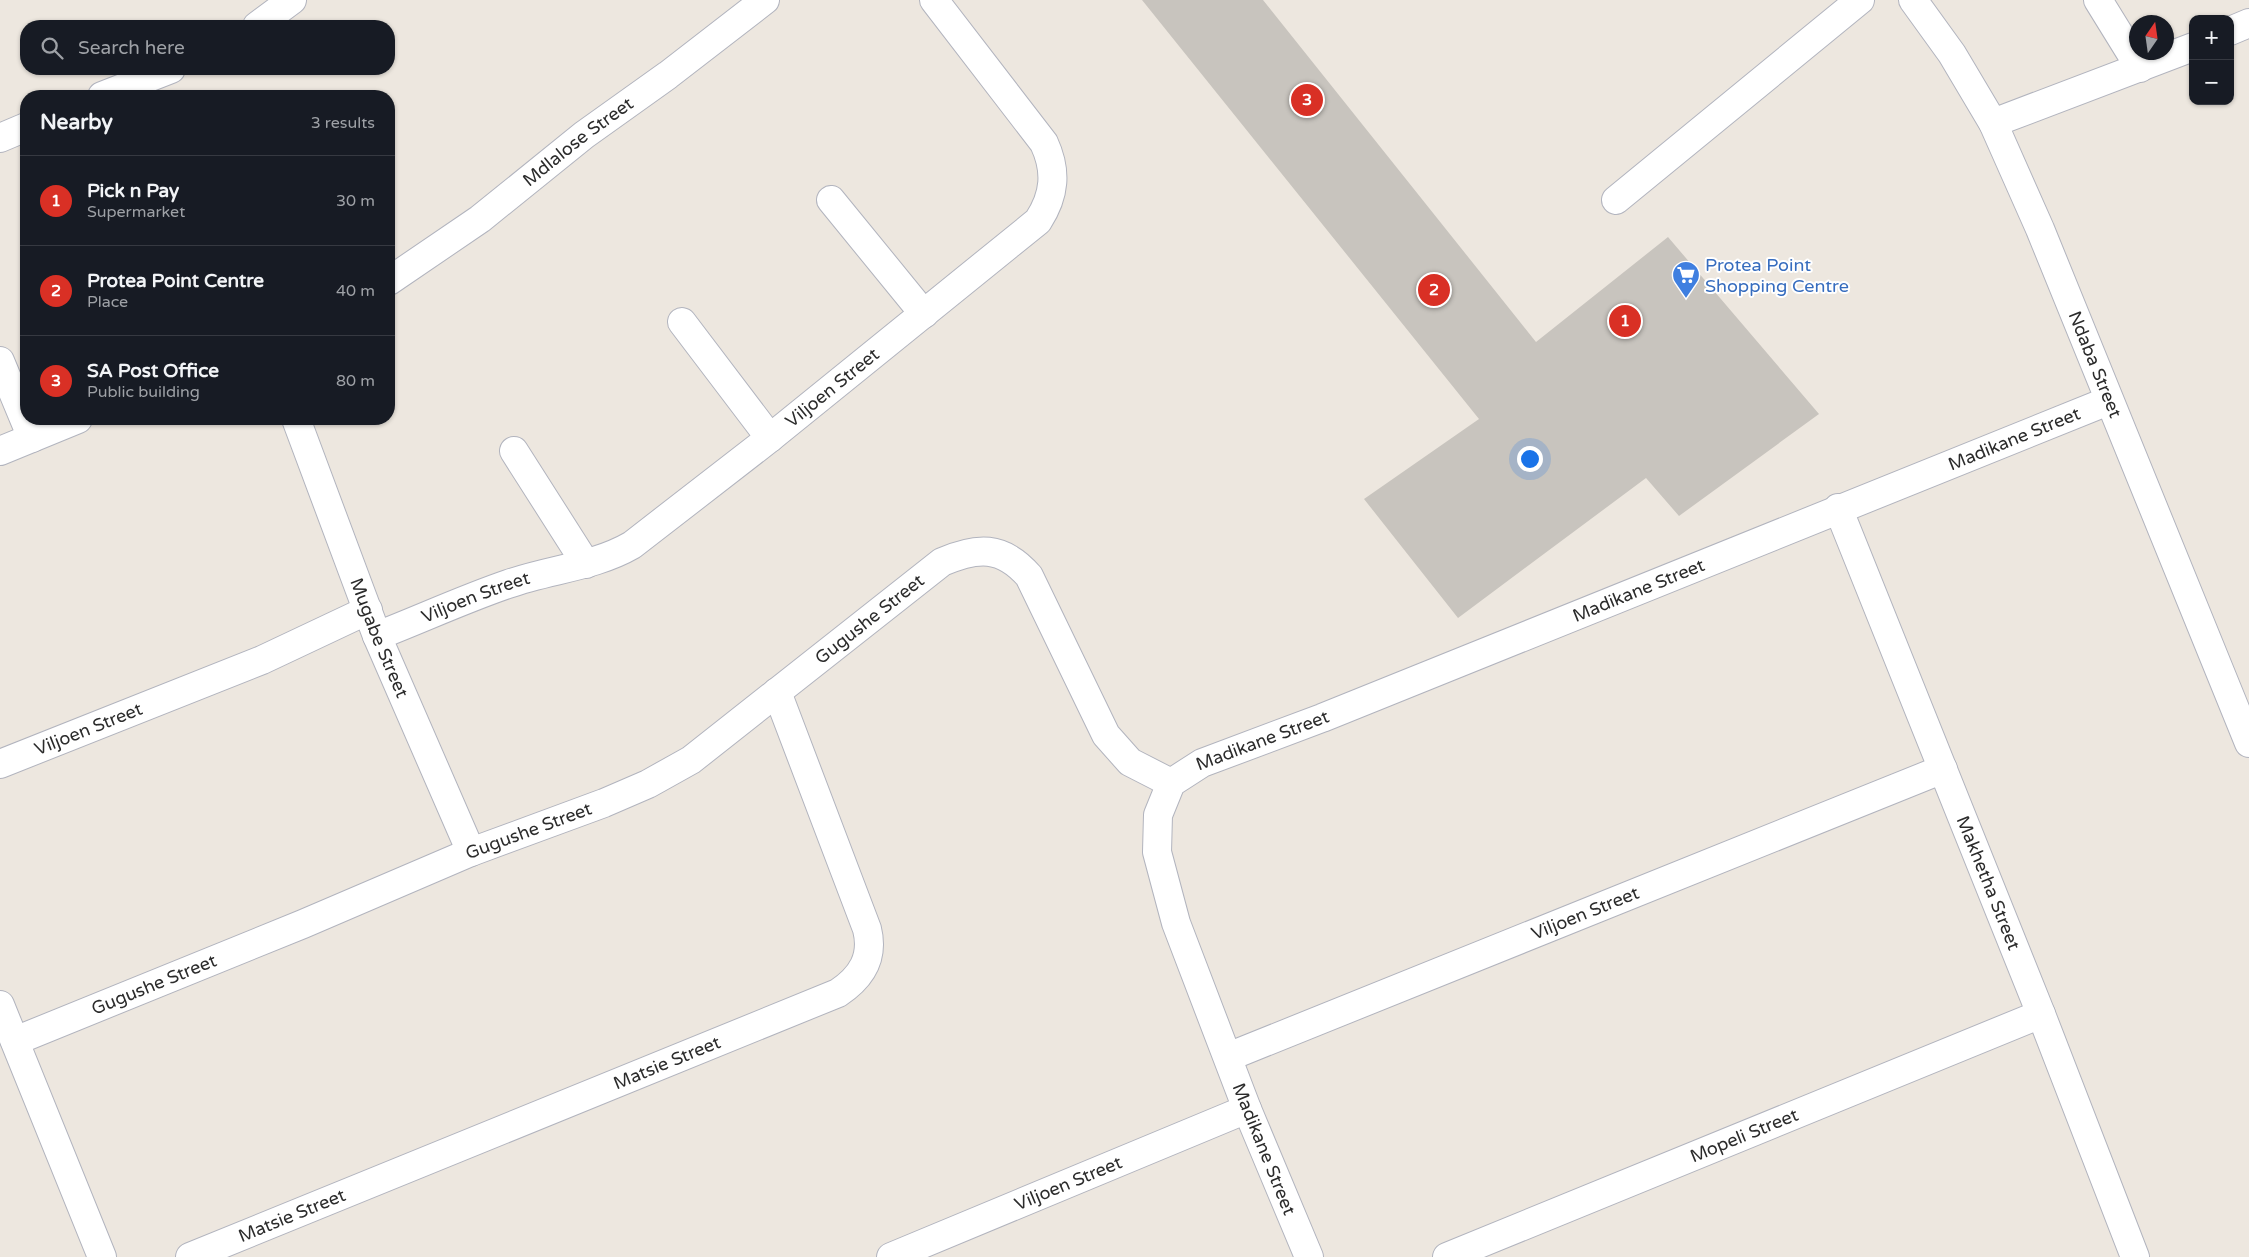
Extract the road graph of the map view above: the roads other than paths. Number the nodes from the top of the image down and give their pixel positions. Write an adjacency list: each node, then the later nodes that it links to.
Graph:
1 (292, 0): 7 (street)
2 (934, 0): 20 (street, Viljoen Street)
3 (1860, 0): 18 (street)
4 (1913, 0): 14 (street, Ndaba Street)
5 (2098, 0): 11 (street)
6 (750, 5): 19 (street, Mdlalose Street)
7 (265, 20)
8 (2249, 23): 9 (street)
9 (2234, 29)
10 (2189, 48): 11 (street)
11 (2140, 68): 14 (street)
12 (155, 75): 13 (street)
13 (117, 90)
14 (1993, 124): 23 (street, Ndaba Street)
15 (20, 130): 16 (street)
16 (0, 138)
17 (831, 200): 20 (street)
18 (1616, 200)
19 (395, 277)
20 (924, 314): 29 (street, Viljoen Street)
21 (682, 322): 29 (street)
22 (0, 361): 24 (street)
23 (2108, 400): 32 (street, Madikane Street); 37 (street, Ndaba Street)
24 (20, 409)
25 (27, 425): 28 (street)
26 (63, 425): 28 (street)
27 (298, 425): 34 (street, Mugabe Street)
28 (32, 438): 30 (street)
29 (770, 438): 33 (street, Viljoen Street)
30 (0, 451)
31 (514, 451): 33 (street)
32 (1838, 508): 39 (street, Makhetha Street); 40 (street, Madikane Street)
33 (586, 564): 35 (street, Viljoen Street)
34 (368, 610): 35 (street, Mugabe Street); 38 (street, Viljoen Street)
35 (377, 636): 41 (street, Mugabe Street)
36 (777, 692): 40 (street, Gugushe Street); 41 (street, Gugushe Street); 48 (street, Matsie Street)
37 (2249, 743)
38 (0, 764)
39 (1944, 769): 43 (street, Makhetha Street); 45 (street, Viljoen Street)
40 (1170, 783): 45 (street, Madikane Street)
41 (472, 852): 44 (street, Gugushe Street)
42 (0, 1004): 44 (street)
43 (2041, 1014): 51 (street, Mopeli Street); 52 (street, Makhetha Street)
44 (15, 1041): 47 (street)
45 (1228, 1057): 46 (street, Madikane Street)
46 (1248, 1109): 49 (street, Viljoen Street); 50 (street, Madikane Street)
47 (102, 1257)
48 (190, 1257)
49 (891, 1257)
50 (1309, 1257)
51 (1447, 1257)
52 (2135, 1257)

